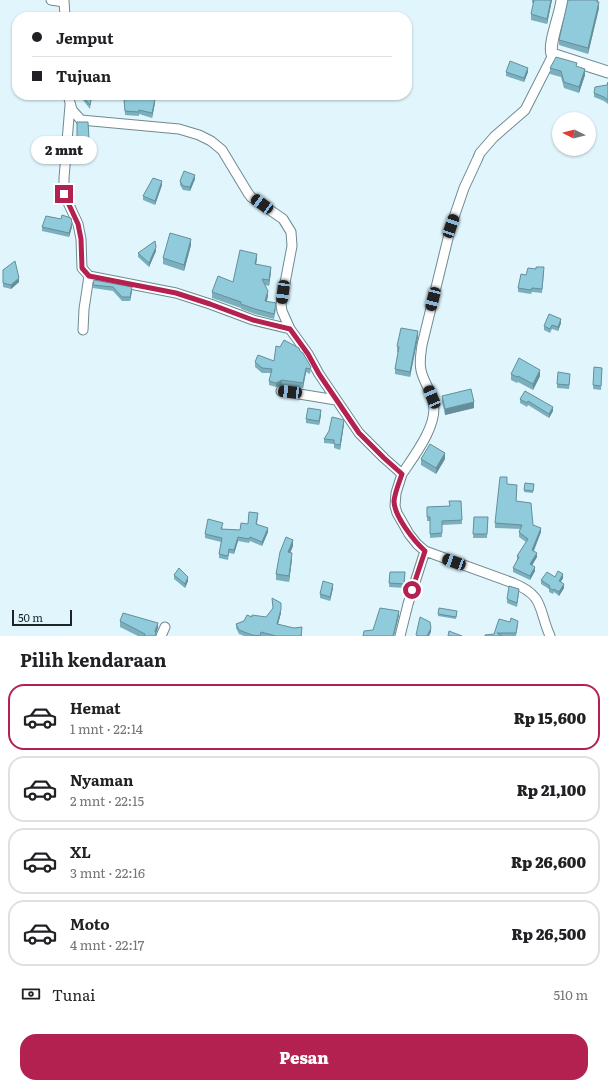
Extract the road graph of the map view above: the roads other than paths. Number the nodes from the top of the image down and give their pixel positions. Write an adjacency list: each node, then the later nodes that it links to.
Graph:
1 (51, 0): 3 (street)
2 (562, 0): 5 (street)
3 (64, 1): 4 (street)
4 (64, 12)
5 (553, 55): 6 (street); 14 (street)
6 (608, 72)
7 (69, 100): 8 (street)
8 (70, 105): 9 (street); 10 (street)
9 (89, 276): 10 (street); 11 (street)
10 (290, 329): 13 (street)
11 (82, 330)
12 (281, 392): 13 (street)
13 (336, 400): 14 (street)
14 (402, 474): 15 (street)
15 (425, 551): 18 (street); 19 (street)
16 (165, 627): 17 (street)
17 (161, 636)
18 (400, 636)
19 (550, 636)

